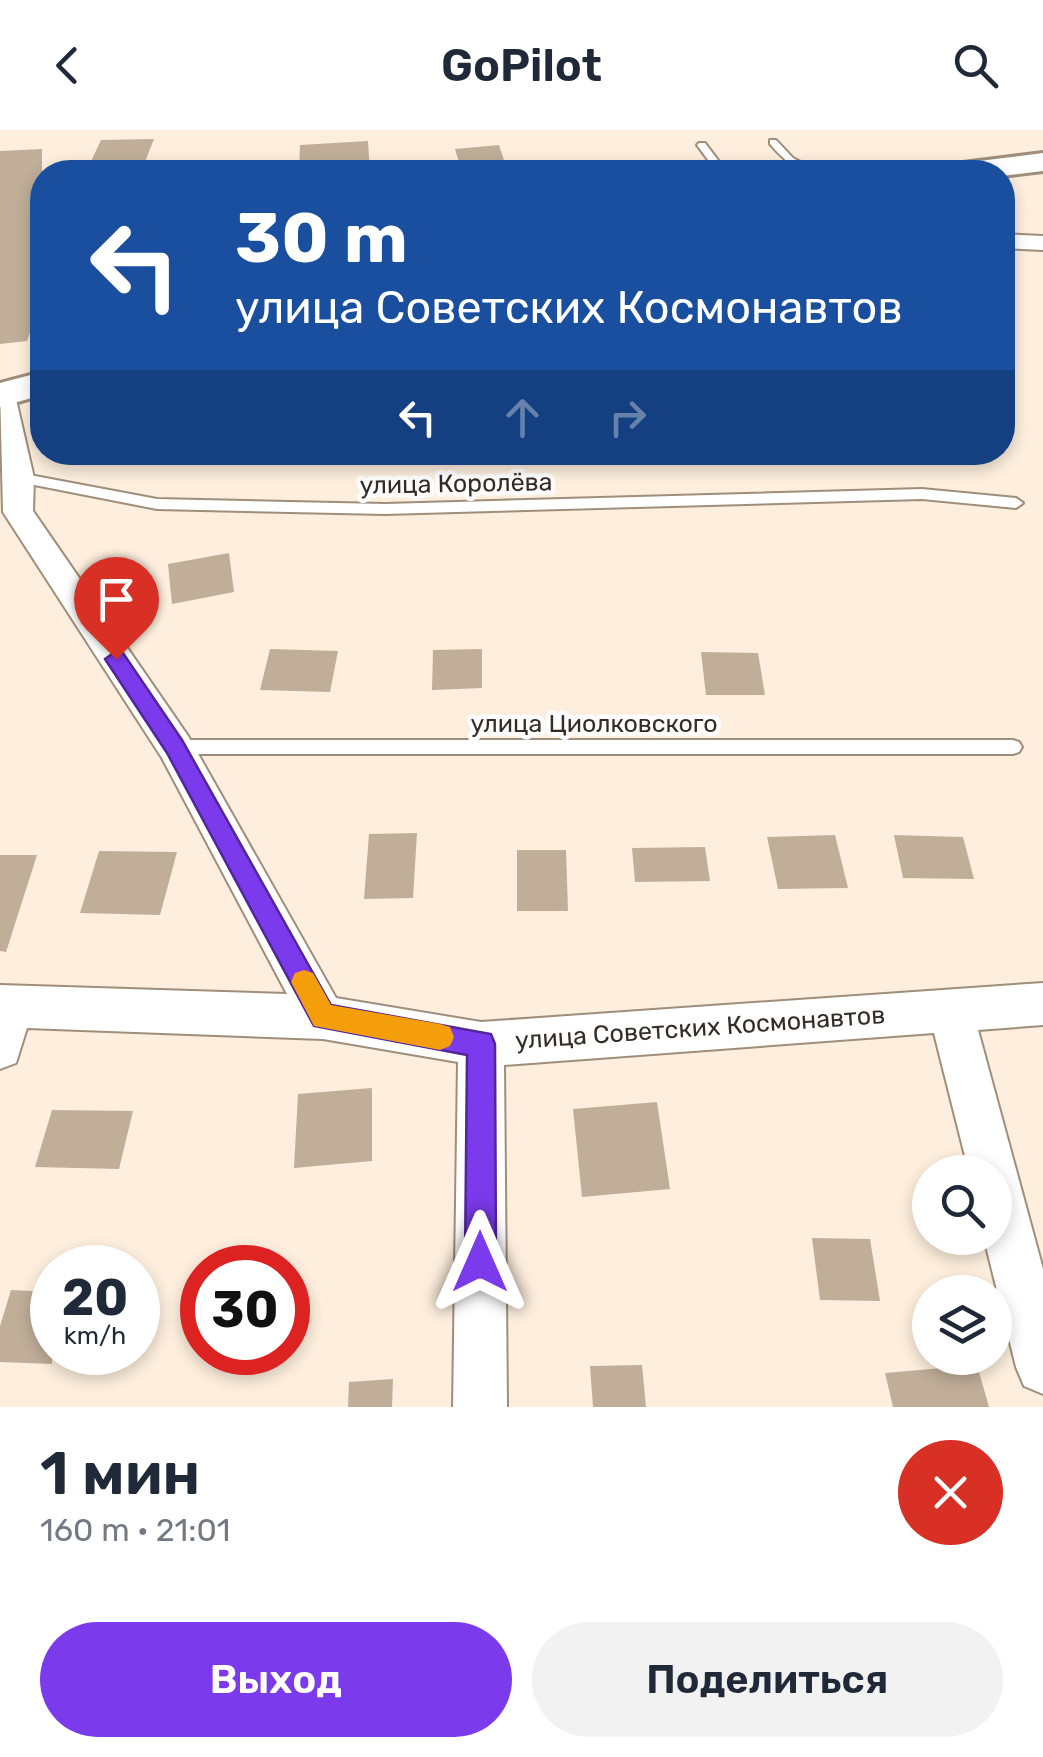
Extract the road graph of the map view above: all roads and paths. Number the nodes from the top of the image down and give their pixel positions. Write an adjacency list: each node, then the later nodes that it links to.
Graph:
1 (773, 142): 4 (lane)
2 (702, 144): 3 (lane)
3 (713, 160)
4 (789, 160)
5 (1043, 162): 6 (main road)
6 (1015, 166)
7 (1015, 241): 8 (street)
8 (1043, 242)
9 (30, 387): 10 (main road)
10 (0, 395): 11 (street)
11 (19, 478): 12 (lane, улица Королёва); 13 (street)
12 (1016, 503)
13 (174, 747): 14 (lane, улица Циолковского); 17 (street)
14 (1013, 747)
15 (1043, 1004): 16 (street, улица Советских Космонавтов)
16 (950, 1008): 19 (street, улица Советских Космонавтов); 20 (street)
17 (323, 1017): 18 (street, улица Советских Космонавтов); 19 (street, улица Советских Космонавтов)
18 (3, 1020)
19 (481, 1044): 23 (street)
20 (988, 1155)
21 (1012, 1248): 22 (street)
22 (1043, 1367)
23 (480, 1407)

